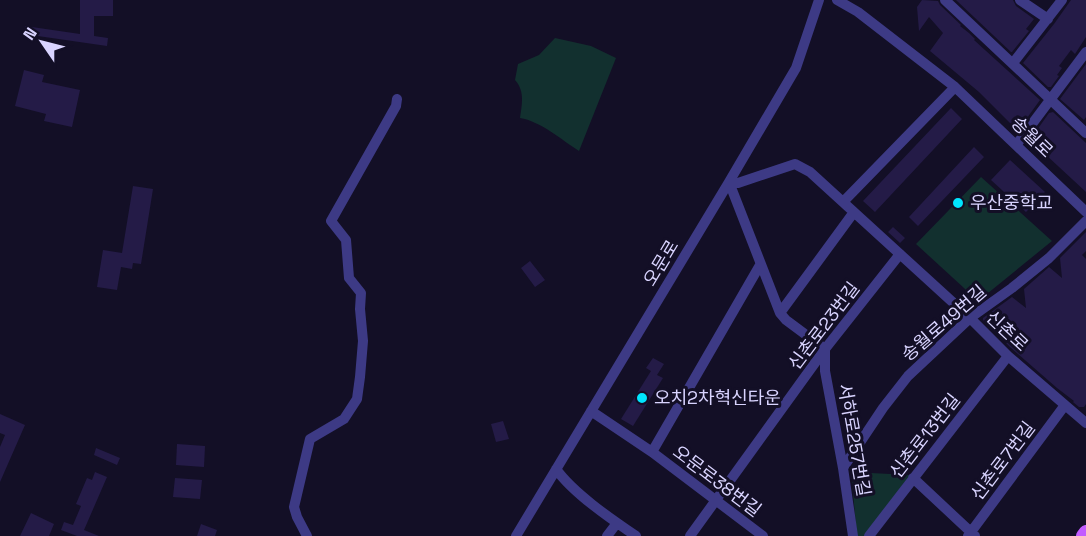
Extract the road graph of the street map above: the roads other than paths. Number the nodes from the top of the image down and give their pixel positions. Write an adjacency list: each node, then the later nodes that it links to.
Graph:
1 (819, 0): 14 (street, 오문로)
2 (837, 0): 9 (street)
3 (945, 0): 8 (street)
4 (1020, 0): 6 (street)
5 (1062, 0): 6 (street)
6 (1048, 19): 8 (street)
7 (1086, 52): 11 (street)
8 (1013, 63): 11 (street)
9 (955, 87): 13 (street, 송월로); 15 (street)
10 (397, 99): 36 (street)
11 (1050, 101): 12 (street); 13 (street)
12 (1086, 133)
13 (1017, 144): 17 (street, 송월로)
14 (729, 182): 15 (street, 신촌로); 20 (street); 26 (street, 오문로)
15 (843, 202): 16 (street, 신촌로)
16 (854, 212): 19 (street, 신촌로); 21 (street)
17 (1086, 212)
18 (1086, 221): 22 (street, 송월로49번길)
19 (900, 254): 22 (street, 신촌로); 23 (street, 신촌로23번길)
20 (760, 265): 21 (street); 28 (street, 오문로38번길)
21 (780, 313): 23 (street)
22 (970, 318): 24 (street, 신촌로); 29 (street, 송월로49번길)
23 (825, 350): 29 (street, 서하로257번길); 32 (street, 신촌로23번길)
24 (1008, 356): 25 (street, 신촌로); 31 (street, 신촌로13번길)
25 (1065, 405): 27 (street, 신촌로); 35 (street, 신촌로7번길)
26 (591, 411): 28 (street, 오문로38번길); 30 (street, 오문로)
27 (1085, 420)
28 (652, 452): 32 (street, 오문로38번길)
29 (843, 468): 42 (street, 서하로257번길)
30 (556, 469): 33 (street); 37 (street, 오문로)
31 (913, 478): 35 (street); 43 (street, 신촌로13번길)
32 (716, 502): 40 (street, 신촌로23번길); 41 (street, 오문로38번길)
33 (617, 523): 38 (street); 39 (street)
34 (1086, 532): 44 (main road)
35 (971, 535)
36 (307, 536)
37 (516, 536)
38 (607, 536)
39 (636, 536)
40 (690, 536)
41 (763, 536)
42 (853, 536)
43 (869, 536)
44 (1083, 536)

